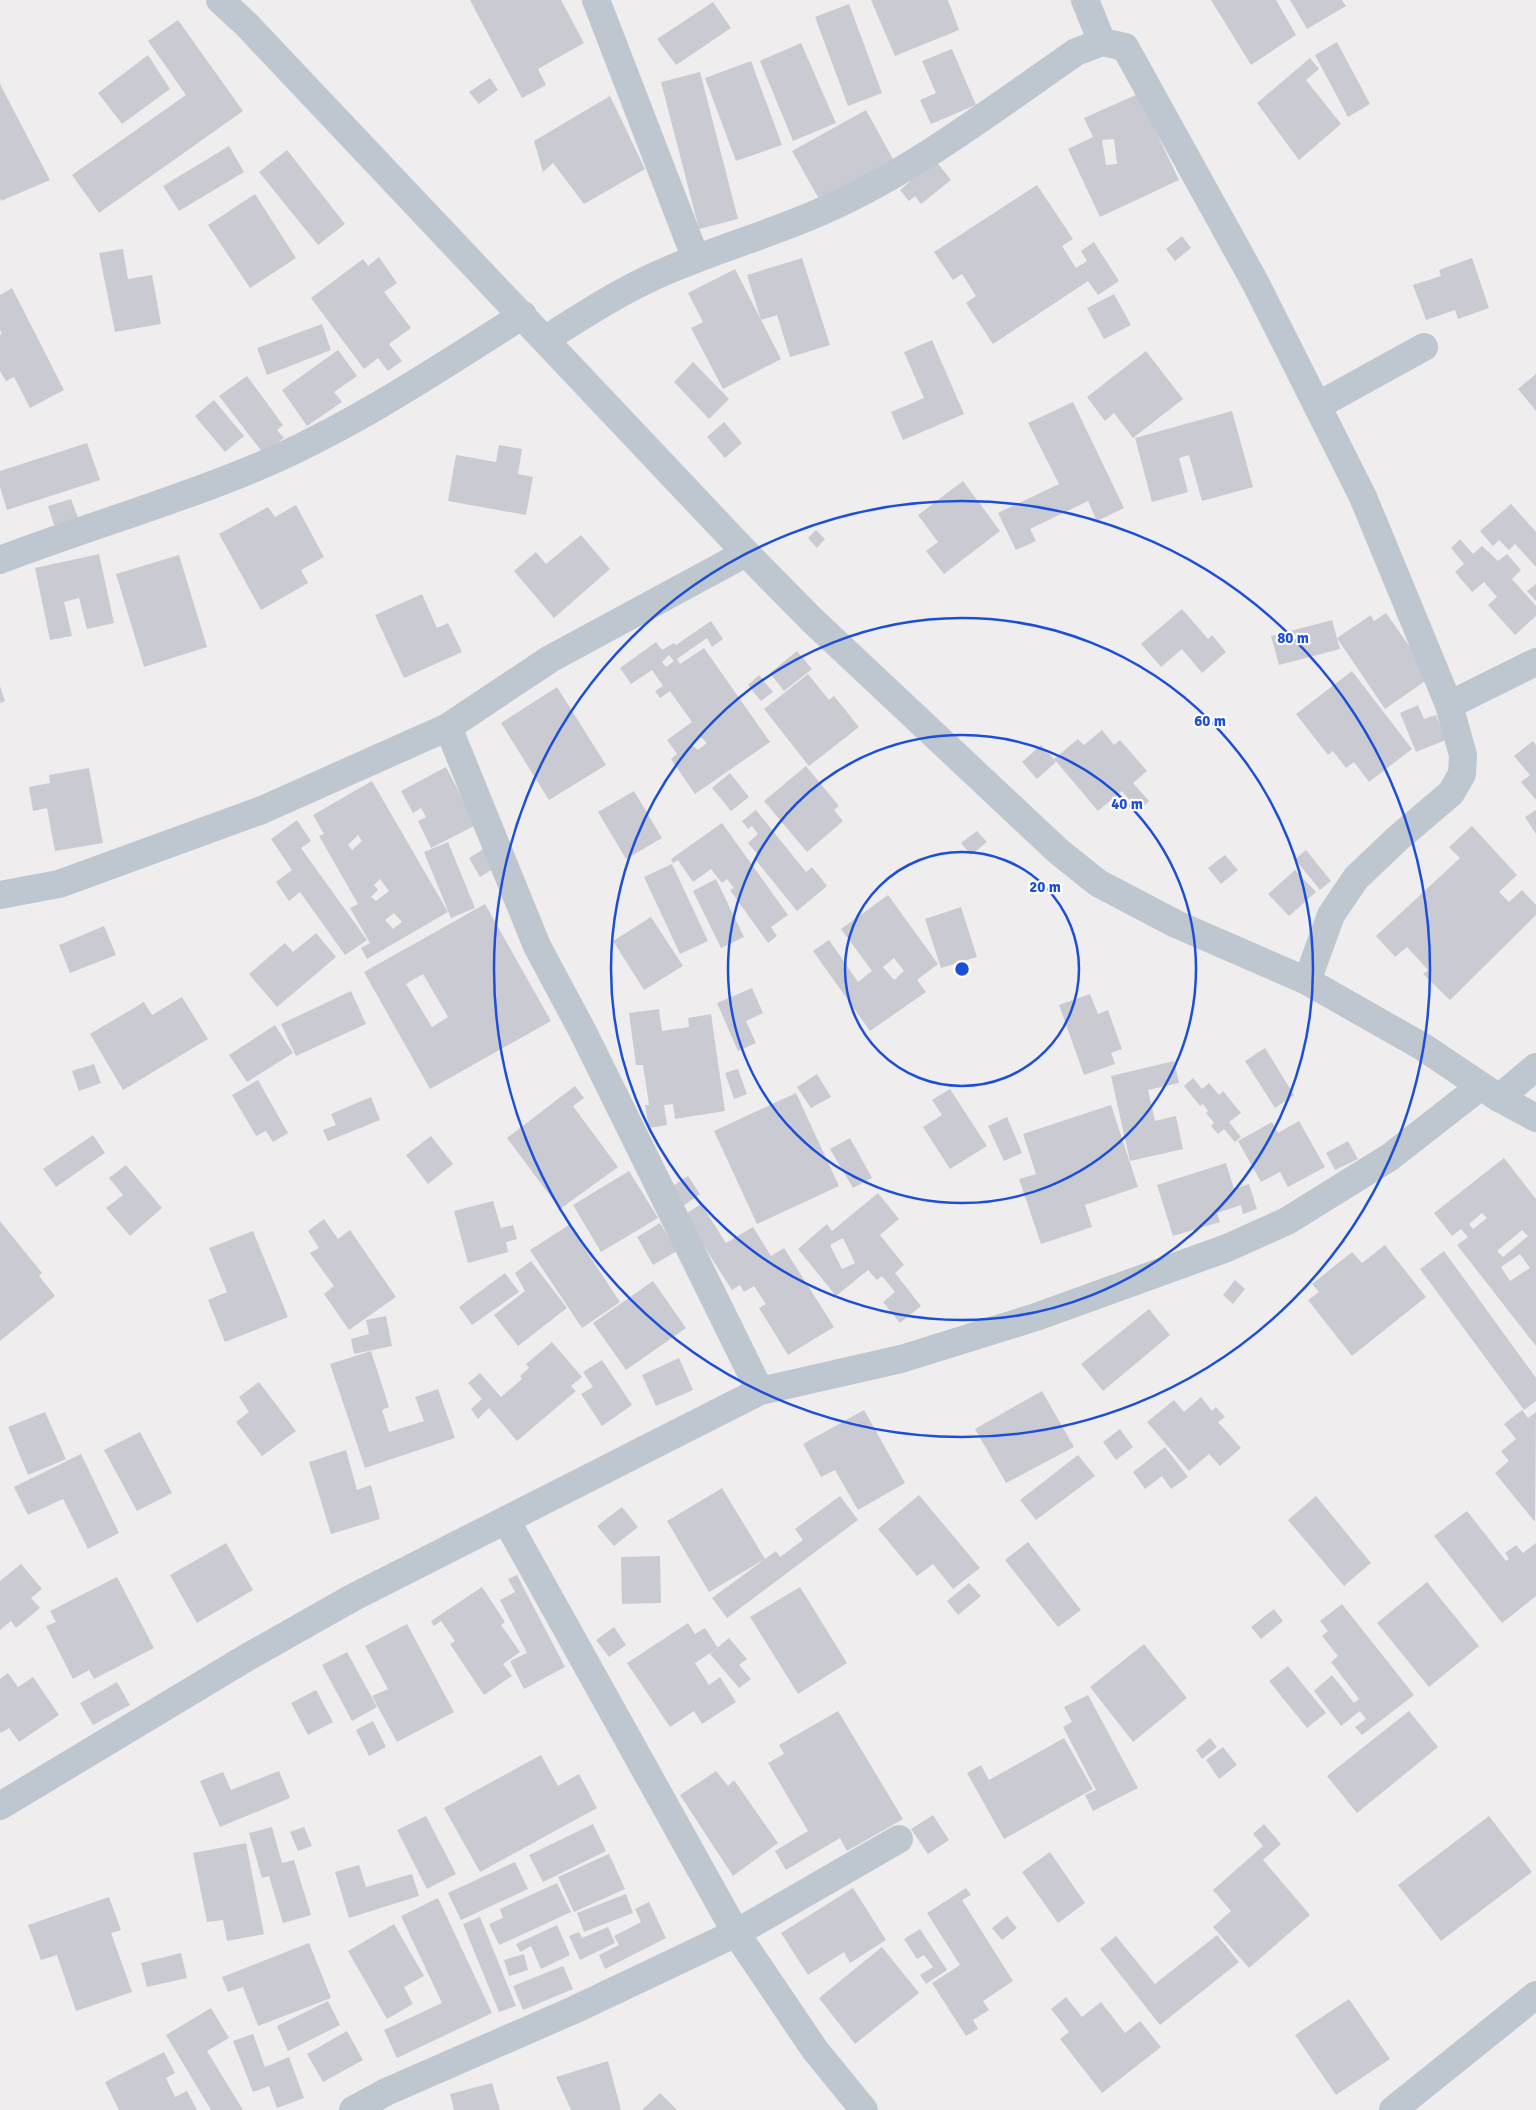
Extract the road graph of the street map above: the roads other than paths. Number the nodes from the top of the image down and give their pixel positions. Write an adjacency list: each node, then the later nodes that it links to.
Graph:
1 (220, 0): 6 (street)
2 (596, 0): 5 (street)
3 (1085, 0): 4 (street)
4 (1102, 42): 5 (street); 9 (street)
5 (696, 259): 7 (street)
6 (523, 314): 7 (street); 11 (street)
7 (546, 339): 10 (street)
8 (1424, 347): 9 (street)
9 (1317, 406): 13 (street)
10 (746, 552): 14 (street); 16 (street)
11 (0, 560)
12 (1536, 662): 13 (street)
13 (1448, 704): 16 (street)
14 (448, 726): 15 (street); 20 (street)
15 (0, 895)
16 (1307, 981): 18 (street)
17 (1536, 1067): 18 (street)
18 (1490, 1092): 19 (street); 20 (street)
19 (1536, 1118)
20 (760, 1392): 21 (street)
21 (506, 1520): 22 (street); 24 (street)
22 (0, 1806)
23 (899, 1840): 24 (street)
24 (736, 1933): 26 (street); 27 (street)
25 (1536, 1995): 28 (street)
26 (353, 2110)
27 (864, 2110)
28 (1394, 2110)

